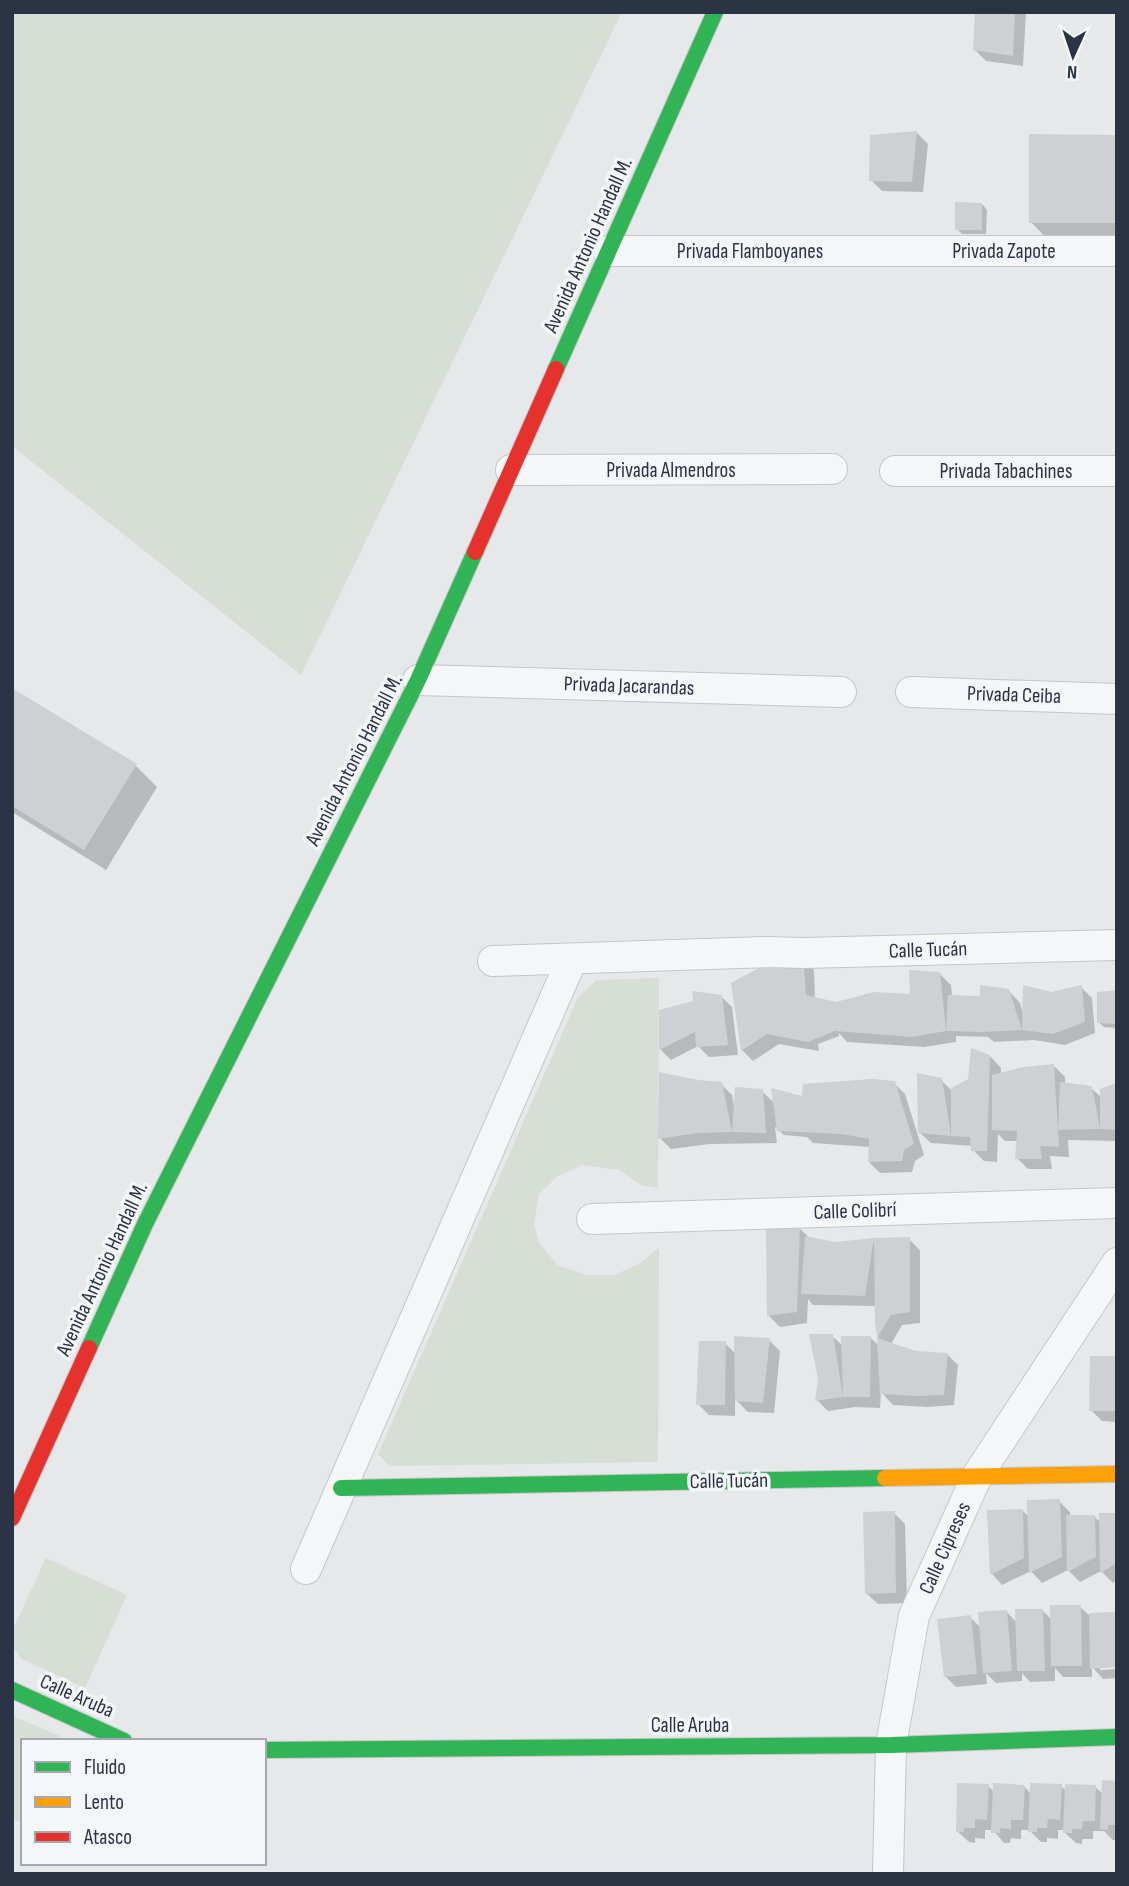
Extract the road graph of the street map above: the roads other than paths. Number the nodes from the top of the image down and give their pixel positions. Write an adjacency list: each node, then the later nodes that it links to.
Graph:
1 (715, 12): 2 (street, Avenida Antonio Handall M.)
2 (608, 251): 3 (street, Privada Flamboyanes); 6 (street, Avenida Antonio Handall M.)
3 (891, 251): 4 (street, Privada Zapote)
4 (1117, 251)
5 (832, 469): 6 (street, Privada Almendros)
6 (511, 470): 9 (street, Avenida Antonio Handall M.)
7 (895, 471): 8 (street, Privada Tabachines)
8 (1117, 471)
9 (418, 680): 10 (street, Privada Jacarandas); 22 (street, Avenida Antonio Handall M.)
10 (841, 692)
11 (911, 692): 12 (street, Privada Ceiba)
12 (1117, 699)
13 (1117, 944): 14 (street, Calle Tucán)
14 (572, 959): 15 (street, Calle Tucán); 21 (street)
15 (494, 961)
16 (1117, 1203): 17 (street, Calle Colibrí)
17 (592, 1219)
18 (1117, 1263): 20 (street, Calle Cipreses)
19 (1117, 1474): 20 (street, Calle Tucán)
20 (977, 1476): 21 (street, Calle Tucán); 27 (street, Calle Cipreses)
21 (341, 1489): 23 (street)
22 (12, 1518)
23 (306, 1569)
24 (12, 1690): 26 (street, Calle Aruba)
25 (1117, 1737): 27 (street, Calle Aruba)
26 (120, 1739)
27 (891, 1745): 28 (street, Calle Aruba); 29 (street, Calle Cipreses)
28 (266, 1750)
29 (888, 1874)

